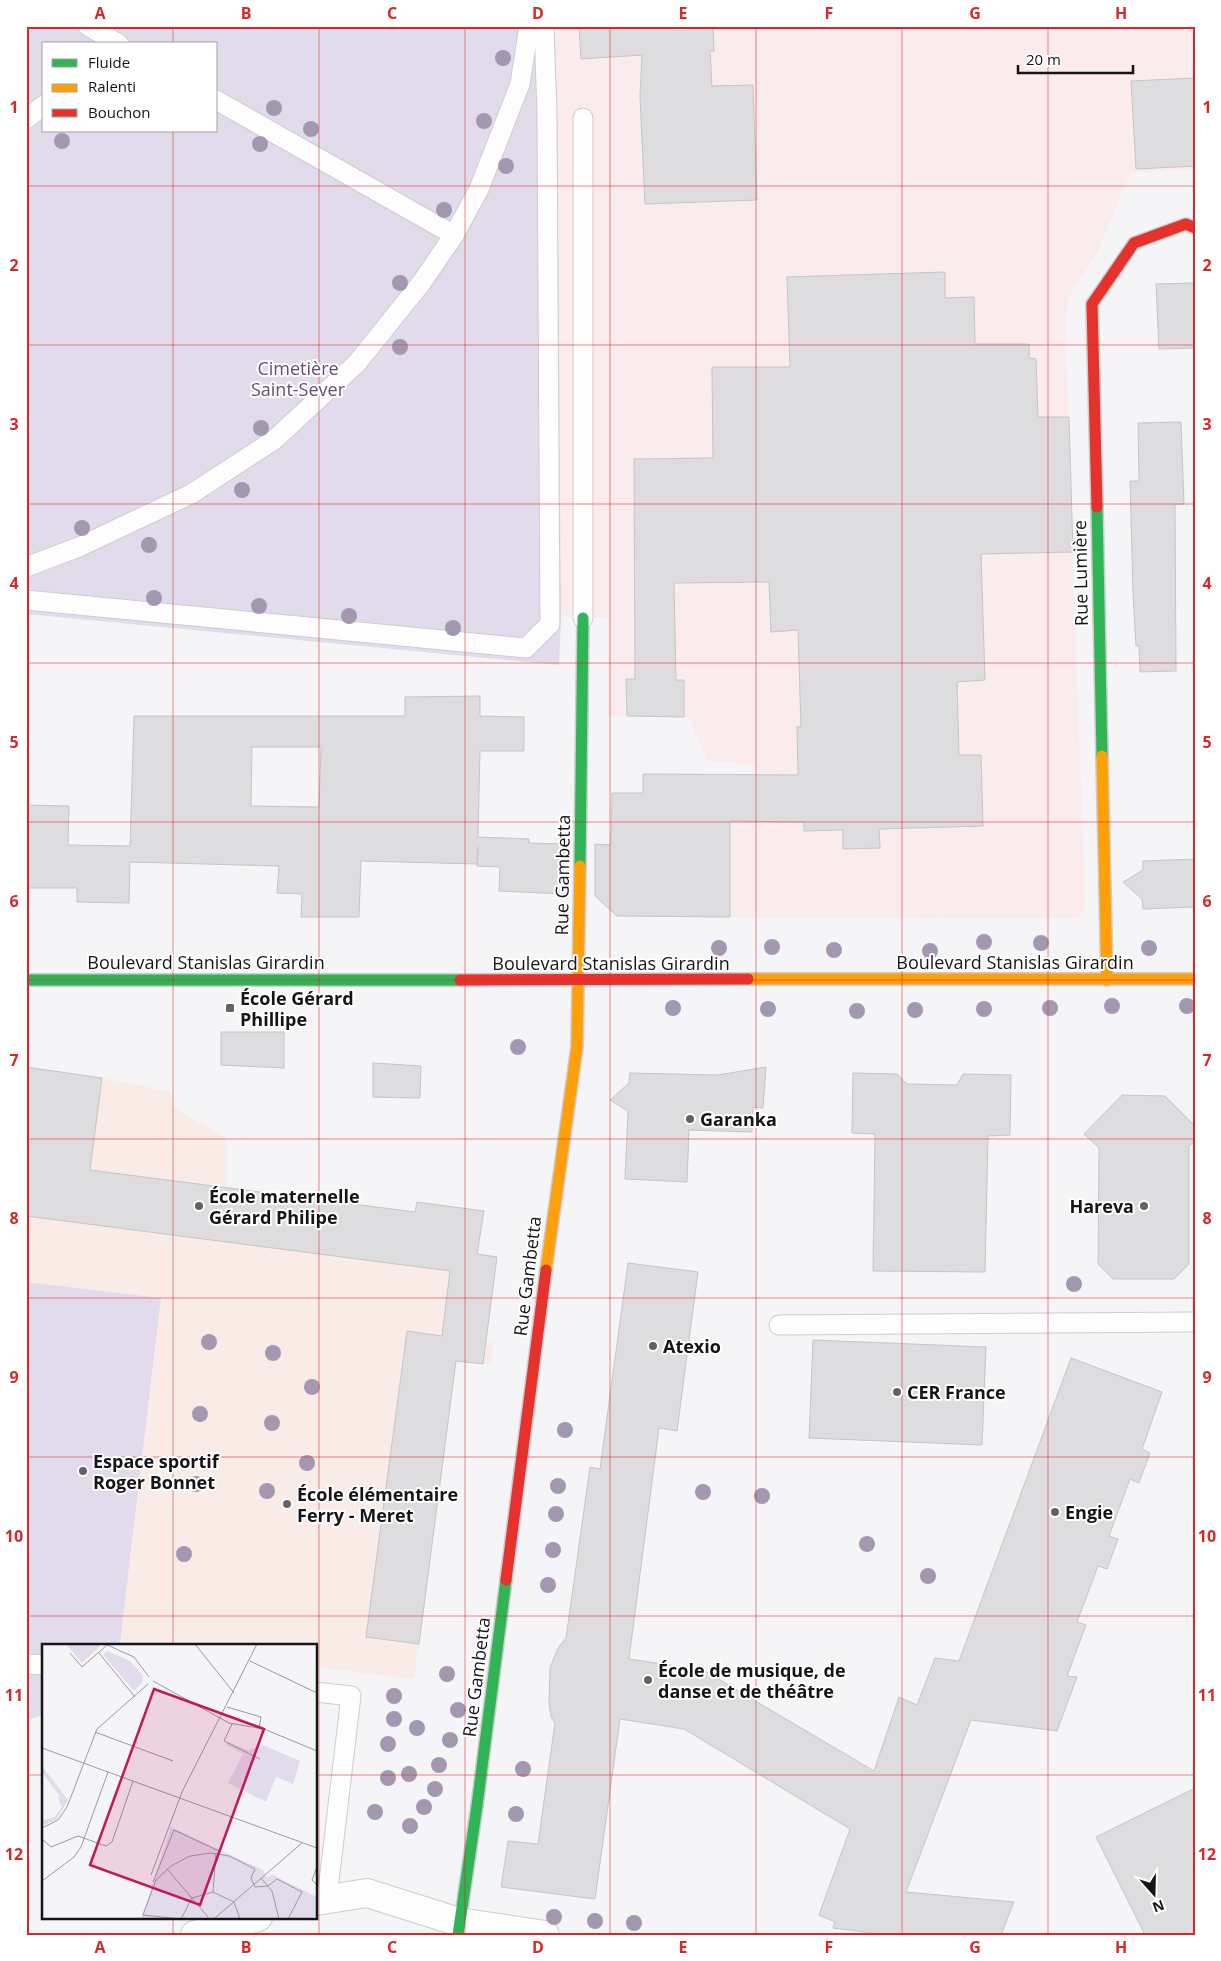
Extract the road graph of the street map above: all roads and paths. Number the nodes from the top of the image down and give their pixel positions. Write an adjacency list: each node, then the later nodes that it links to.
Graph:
1 (529, 26): 10 (lane)
2 (544, 26): 12 (lane)
3 (97, 33): 4 (lane)
4 (115, 42)
5 (218, 101): 10 (lane)
6 (42, 106): 7 (lane)
7 (26, 118)
8 (583, 118): 13 (lane)
9 (1195, 228): 16 (street, Rue Lumière)
10 (454, 235): 11 (lane)
11 (27, 564)
12 (26, 600)
13 (584, 618): 15 (street, Rue Gambetta)
14 (26, 980): 15 (street, Boulevard Stanislas Girardin)
15 (578, 980): 16 (street, Boulevard Stanislas Girardin); 25 (street, Rue Gambetta)
16 (1107, 980): 17 (street, Boulevard Stanislas Girardin)
17 (1195, 980)
18 (1195, 1322): 19 (lane)
19 (779, 1325)
20 (26, 1664): 21 (lane)
21 (42, 1665)
22 (318, 1692): 23 (lane)
23 (322, 1900): 25 (street)
24 (254, 1918): 26 (street)
25 (458, 1928): 27 (street)
26 (195, 1935)
27 (545, 1935)

